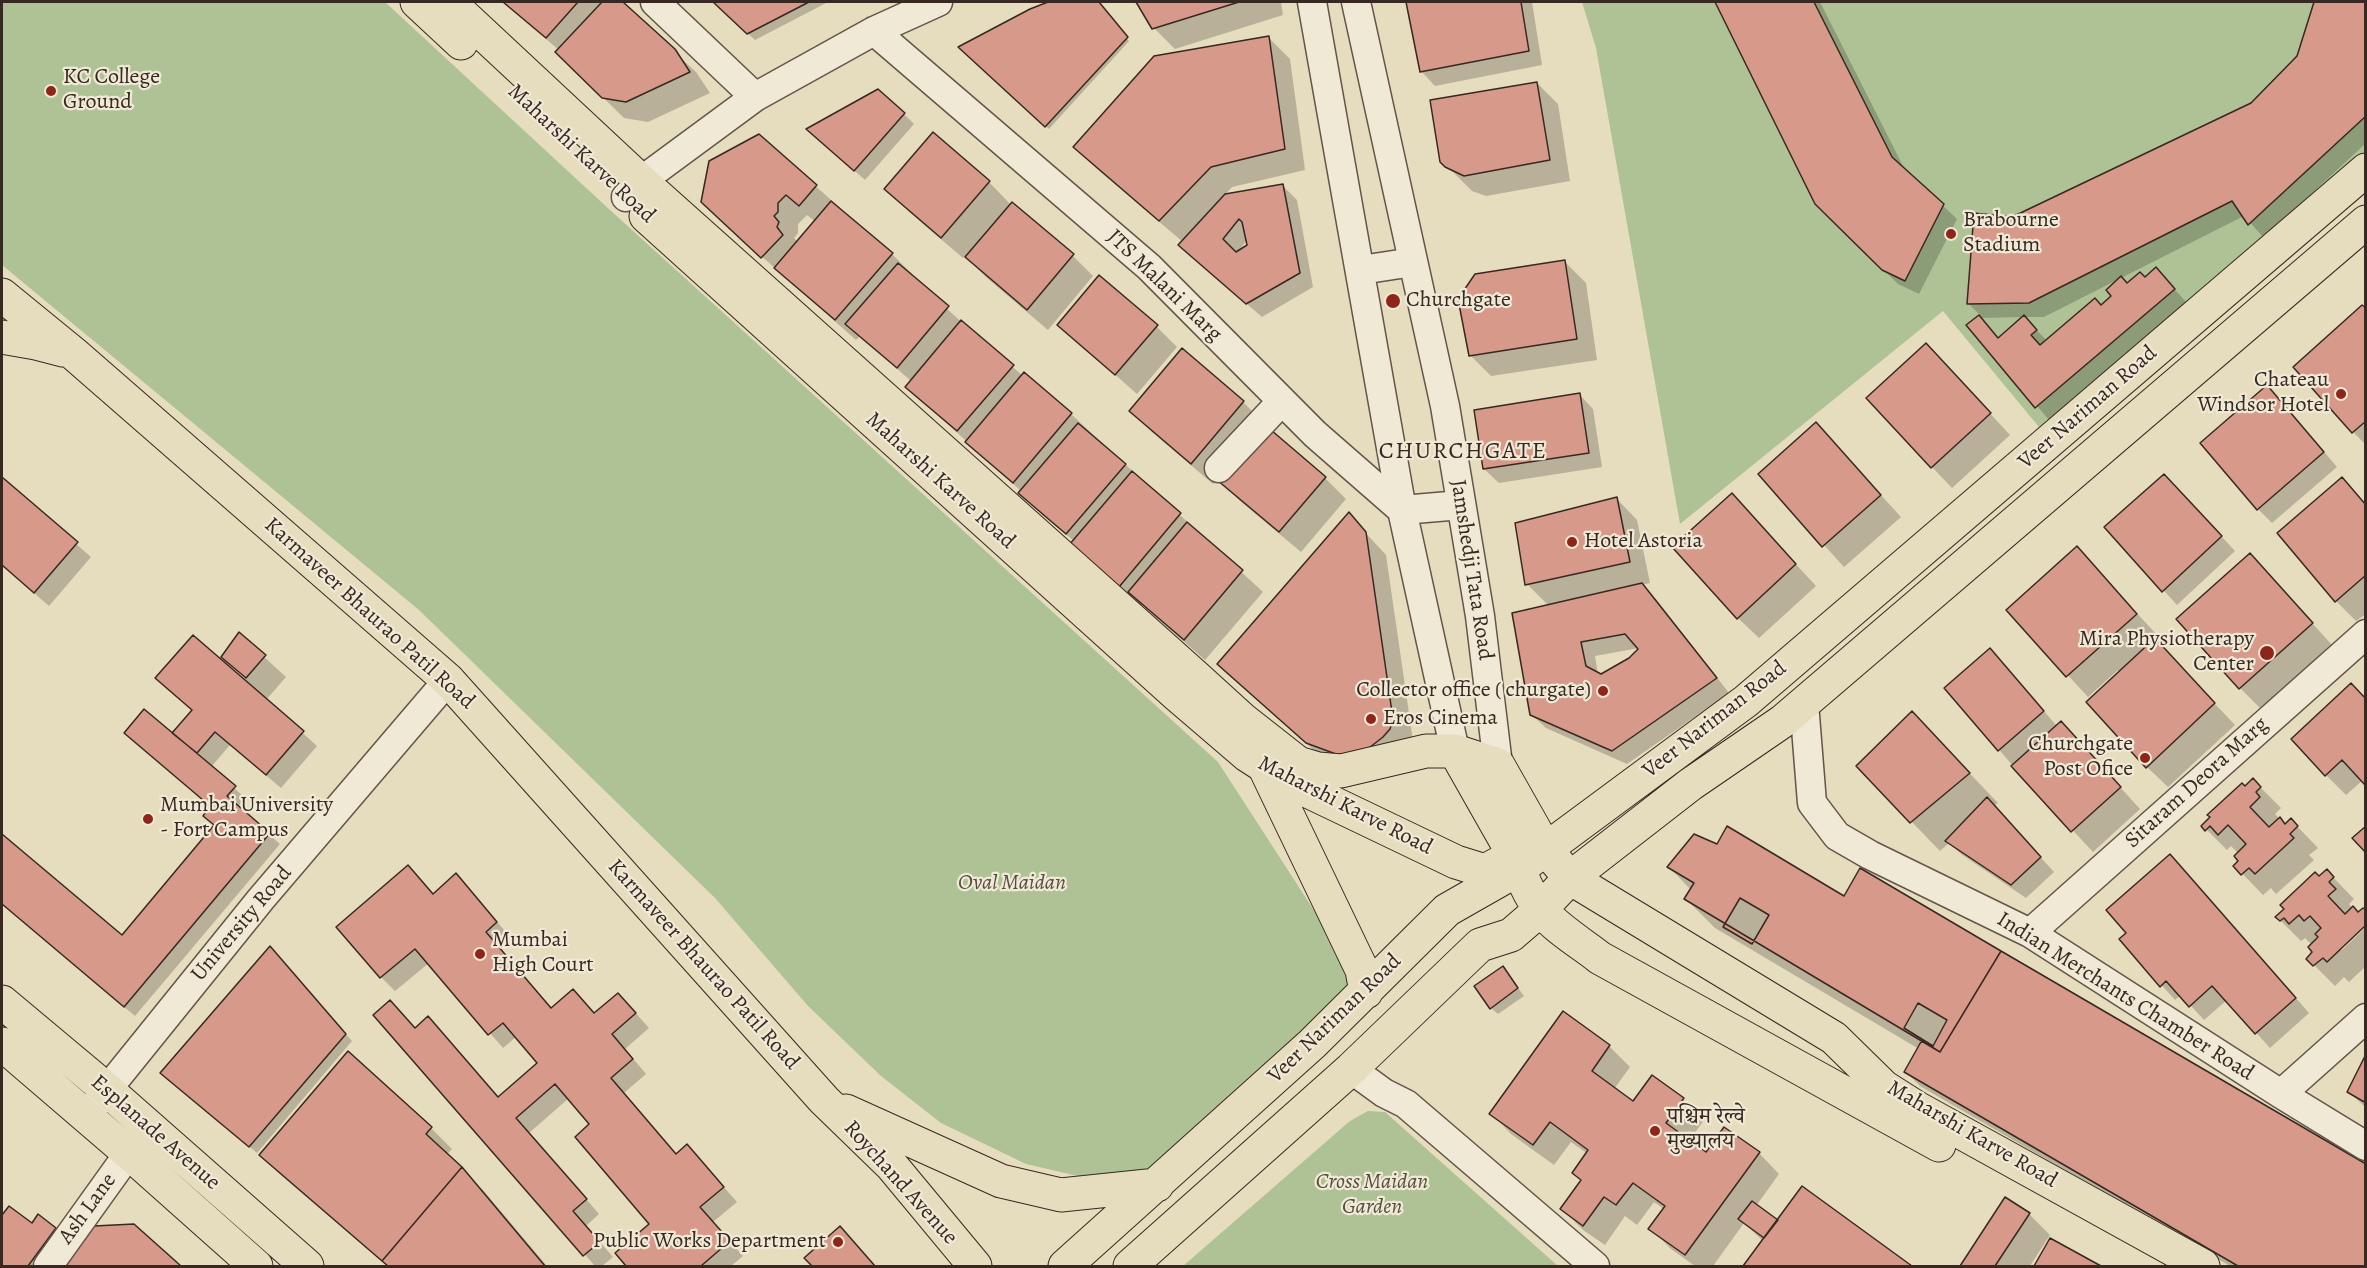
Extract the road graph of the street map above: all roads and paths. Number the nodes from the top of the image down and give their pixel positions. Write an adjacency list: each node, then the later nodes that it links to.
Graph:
1 (417, 2): 10 (main road, Maharshi Karve Road)
2 (449, 2): 10 (main road, Maharshi Karve Road)
3 (655, 2): 8 (street)
4 (938, 2): 7 (street)
5 (1312, 2): 13 (street)
6 (1356, 2): 12 (street, Jamshedji Tata Road)
7 (874, 31): 8 (street); 17 (street, JTS Malani Marg)
8 (755, 98): 10 (street)
9 (2366, 170): 27 (main road, Veer Nariman Road)
10 (634, 189): 24 (main road, Maharshi Karve Road); 26 (main road, Maharshi Karve Road)
11 (2366, 222): 23 (main road, Veer Nariman Road)
12 (1413, 262): 13 (street); 19 (street, Jamshedji Tata Road)
13 (1361, 270): 20 (street)
14 (2, 295): 16 (main road, Karmaveer Bhaurao Patil Road)
15 (2, 337): 16 (main road)
16 (73, 353): 22 (main road, Karmaveer Bhaurao Patil Road)
17 (1281, 402): 18 (street); 20 (street, JTS Malani Marg)
18 (1219, 468)
19 (1461, 505): 20 (street); 25 (street, Jamshedji Tata Road)
20 (1402, 510): 24 (street)
21 (2366, 634): 30 (street, Sitaram Deora Marg)
22 (448, 680): 38 (street, University Road); 40 (main road, Karmaveer Bhaurao Patil Road)
23 (1804, 703): 28 (main road, Veer Nariman Road); 30 (street, Indian Merchants Chamber Road)
24 (1455, 751): 25 (main road); 27 (main road)
25 (1498, 765): 27 (main road, Jamshedji Tata Road)
26 (1264, 766): 27 (main road, Maharshi Karve Road); 33 (main road)
27 (1526, 857): 28 (main road, Maharshi Karve Road); 29 (main road, Maharshi Karve Road); 33 (main road, Veer Nariman Road)
28 (1570, 878): 29 (main road, Veer Nariman Road); 55 (main road, Maharshi Karve Road)
29 (1540, 909): 31 (main road, Veer Nariman Road); 32 (main road, Maharshi Karve Road)
30 (2030, 933): 39 (street, Indian Merchants Chamber Road)
31 (1511, 934): 32 (main road); 37 (main road, Veer Nariman Road)
32 (1600, 958): 54 (main road, Maharshi Karve Road)
33 (1366, 992): 45 (main road, Veer Nariman Road)
34 (2, 1002): 38 (main road, Esplanade Avenue)
35 (2366, 1018): 39 (street)
36 (2, 1044): 41 (main road)
37 (1351, 1069): 52 (main road, Veer Nariman Road); 53 (street)
38 (106, 1089): 41 (street, University Road); 44 (main road, Esplanade Avenue)
39 (2281, 1094): 42 (street, Indian Merchants Chamber Road)
40 (824, 1100): 45 (main road); 50 (main road, Roychand Avenue)
41 (86, 1116): 43 (main road)
42 (2366, 1146)
43 (129, 1152): 46 (main road); 48 (street, Ash Lane)
44 (193, 1165): 46 (main road); 49 (main road, Esplanade Avenue)
45 (1157, 1185): 51 (main road, Veer Nariman Road)
46 (170, 1190): 47 (main road)
47 (244, 1260)
48 (48, 1266)
49 (307, 1266)
50 (975, 1266)
51 (1065, 1266)
52 (1130, 1266)
53 (1595, 1266)
54 (2162, 1266)
55 (2203, 1266)

